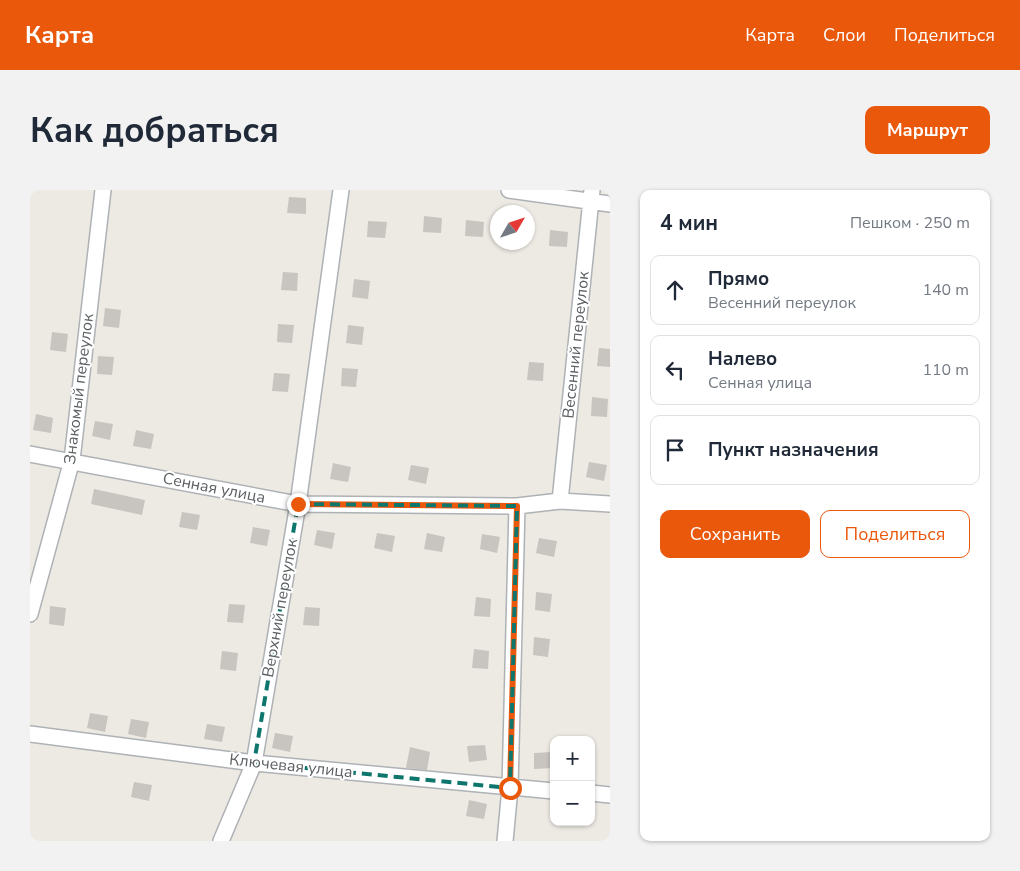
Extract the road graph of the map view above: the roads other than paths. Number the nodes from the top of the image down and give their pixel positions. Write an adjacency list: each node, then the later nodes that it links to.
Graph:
1 (103, 190): 7 (street, Знакомый переулок)
2 (341, 190): 9 (street, Верхний переулок)
3 (509, 190): 4 (street)
4 (591, 196): 5 (street); 8 (street, Весенний переулок)
5 (610, 204)
6 (30, 454): 7 (street, Сенная улица)
7 (72, 460): 9 (street, Сенная улица); 12 (street, Знакомый переулок)
8 (560, 501): 10 (street, Сенная улица); 11 (street, Сенная улица)
9 (298, 504): 11 (street, Сенная улица); 14 (street, Верхний переулок)
10 (610, 504)
11 (517, 506): 15 (street)
12 (30, 614)
13 (30, 734): 14 (street, Ключевая улица)
14 (254, 763): 15 (street, Ключевая улица); 19 (street, Верхний переулок)
15 (510, 788): 16 (street, Ключевая улица); 20 (street)
16 (550, 791)
17 (595, 793): 18 (street)
18 (610, 795)
19 (221, 841)
20 (505, 841)

